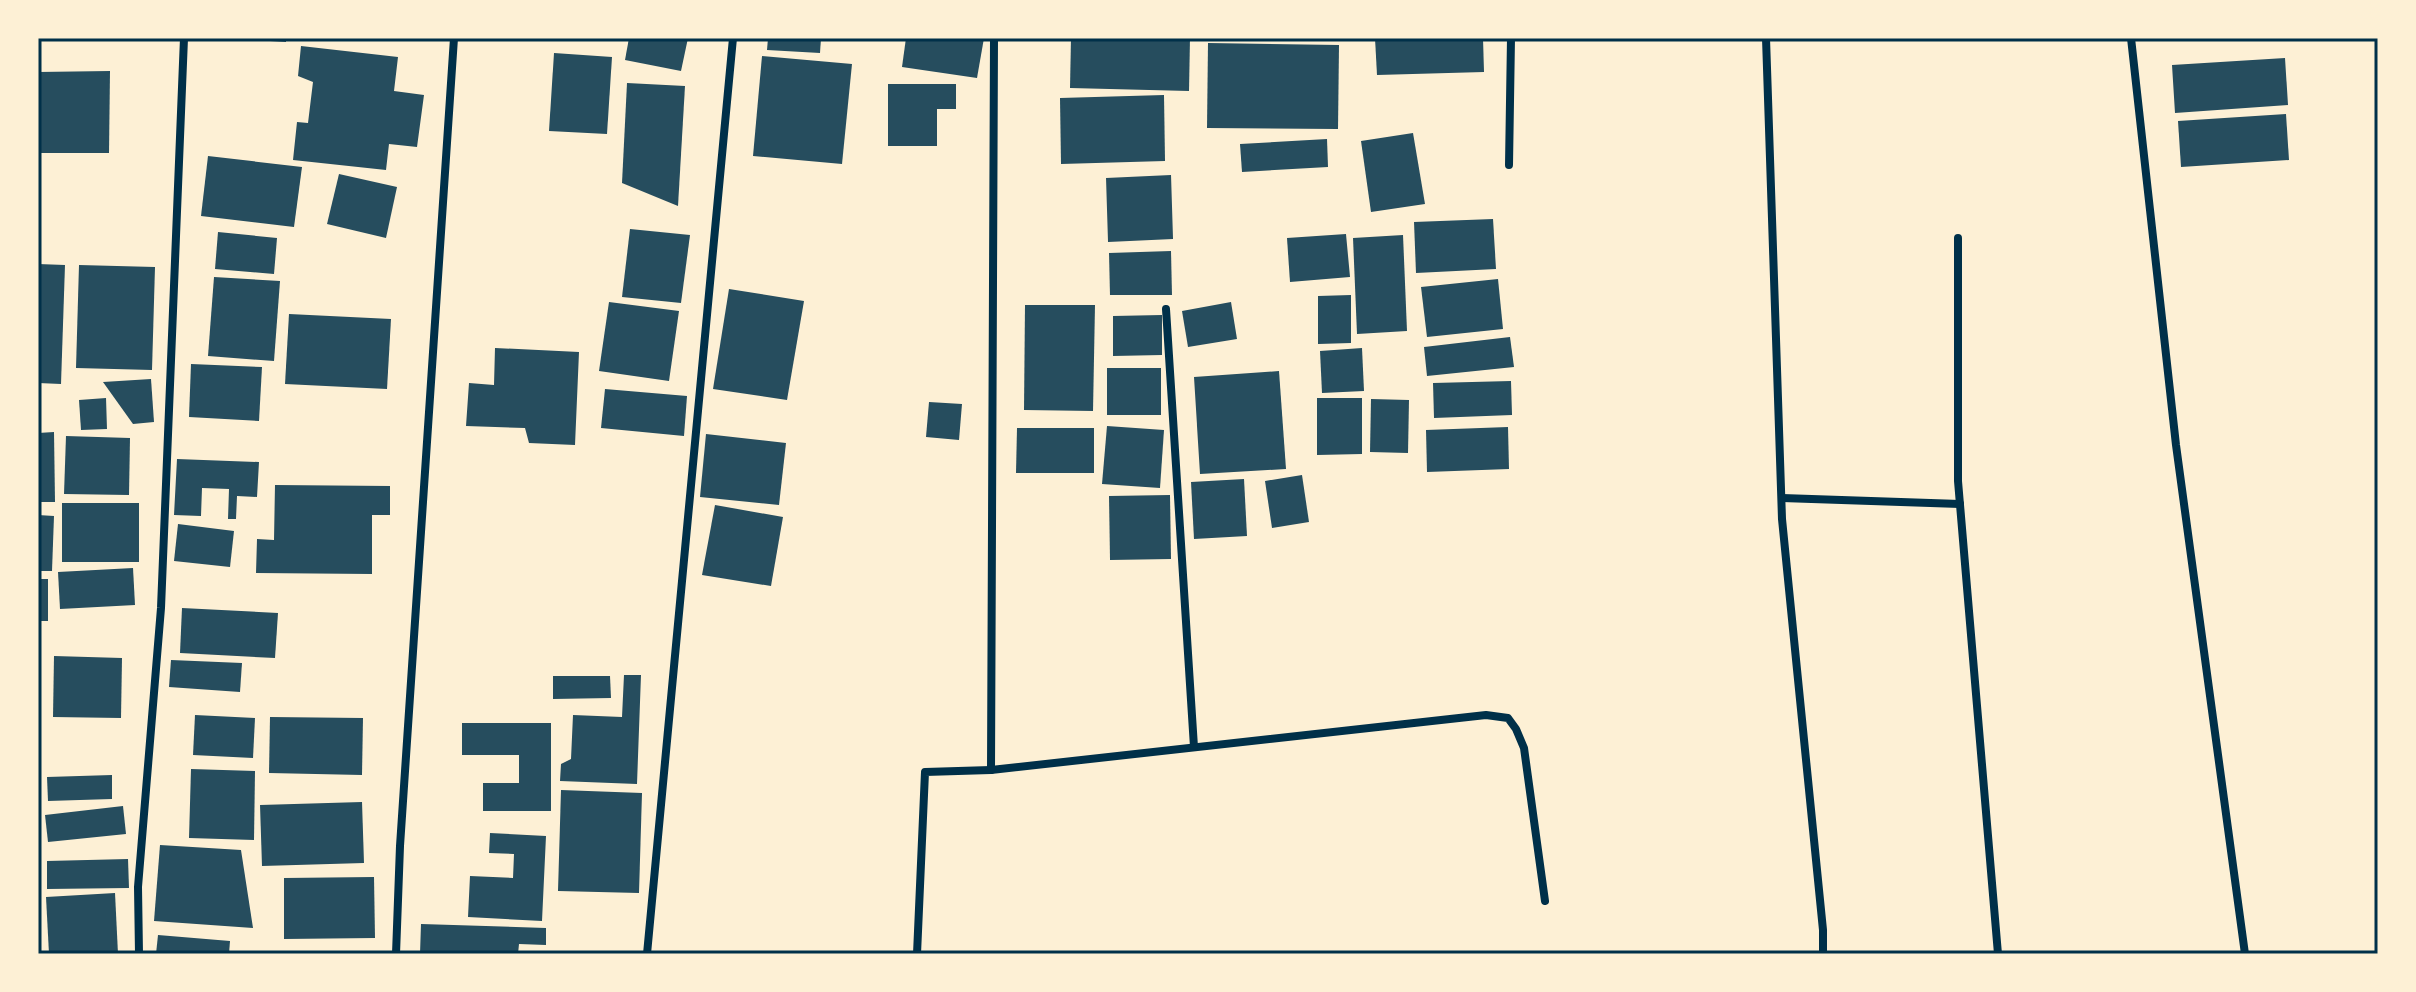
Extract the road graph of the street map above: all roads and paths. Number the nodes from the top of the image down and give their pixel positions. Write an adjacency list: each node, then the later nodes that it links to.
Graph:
1 (184, 38): 16 (street)
2 (454, 38): 17 (street)
3 (733, 38): 18 (street)
4 (994, 38): 14 (street)
5 (1511, 38): 8 (street)
6 (1766, 38): 11 (street)
7 (2131, 38): 22 (street)
8 (1509, 165)
9 (1958, 238): 12 (street)
10 (1166, 309): 13 (street)
11 (1782, 498): 12 (street); 20 (street)
12 (1960, 504): 21 (street)
13 (1194, 747): 14 (street); 15 (street)
14 (991, 770): 19 (street)
15 (1545, 901)
16 (139, 954)
17 (396, 954)
18 (647, 954)
19 (917, 954)
20 (1823, 954)
21 (1998, 954)
22 (2245, 954)

